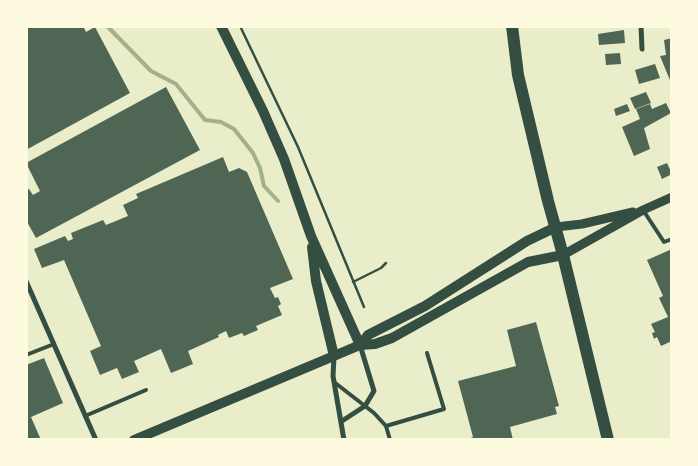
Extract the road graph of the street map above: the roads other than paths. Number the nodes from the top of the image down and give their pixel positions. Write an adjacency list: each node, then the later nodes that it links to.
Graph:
1 (220, 26): 8 (main road)
2 (512, 26): 7 (main road)
3 (641, 26): 4 (street)
4 (642, 49)
5 (672, 198): 6 (street)
6 (643, 210): 7 (street); 9 (lane); 10 (street)
7 (556, 227): 10 (main road); 13 (main road)
8 (311, 236): 13 (main road); 16 (main road)
9 (672, 239)
10 (564, 255): 13 (main road); 27 (main road)
11 (26, 281): 12 (street)
12 (54, 344): 15 (lane); 20 (street)
13 (360, 345): 16 (main road); 19 (street)
14 (427, 353): 22 (lane)
15 (26, 355)
16 (334, 356): 17 (street); 24 (main road)
17 (334, 382): 19 (lane); 21 (street)
18 (146, 390): 20 (lane)
19 (365, 406): 21 (street); 22 (lane)
20 (86, 416): 23 (street)
21 (342, 421): 25 (street)
22 (386, 426): 26 (lane)
23 (96, 440)
24 (134, 440)
25 (344, 440)
26 (390, 440)
27 (608, 440)

